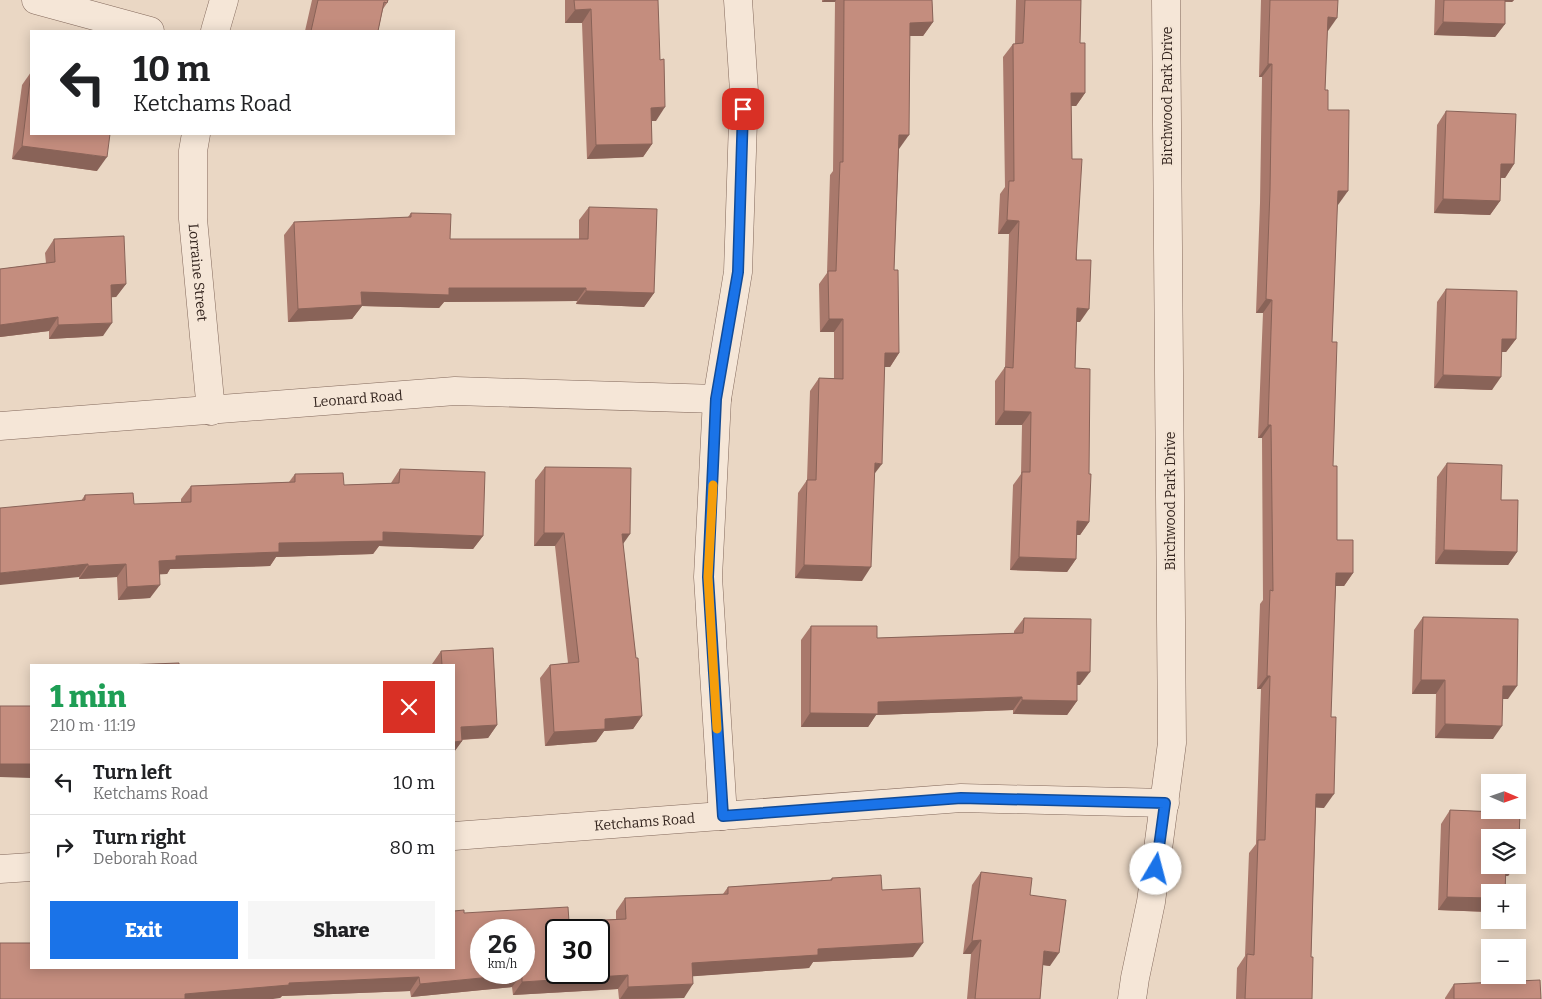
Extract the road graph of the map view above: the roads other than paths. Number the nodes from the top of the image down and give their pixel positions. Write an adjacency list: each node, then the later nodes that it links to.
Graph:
1 (36, 0): 5 (street)
2 (224, 0): 6 (street)
3 (738, 0): 8 (street)
4 (1166, 0): 11 (street, Birchwood Park Drive)
5 (146, 30)
6 (215, 30)
7 (196, 135): 9 (street, Lorraine Street)
8 (716, 399): 9 (street, Leonard Road); 12 (street)
9 (211, 411): 10 (street, Leonard Road)
10 (0, 426)
11 (1165, 803): 12 (street, Ketchams Road); 16 (street, Birchwood Park Drive)
12 (723, 816): 13 (street, Ketchams Road)
13 (455, 836)
14 (30, 867): 15 (street)
15 (0, 869)
16 (1132, 999)

